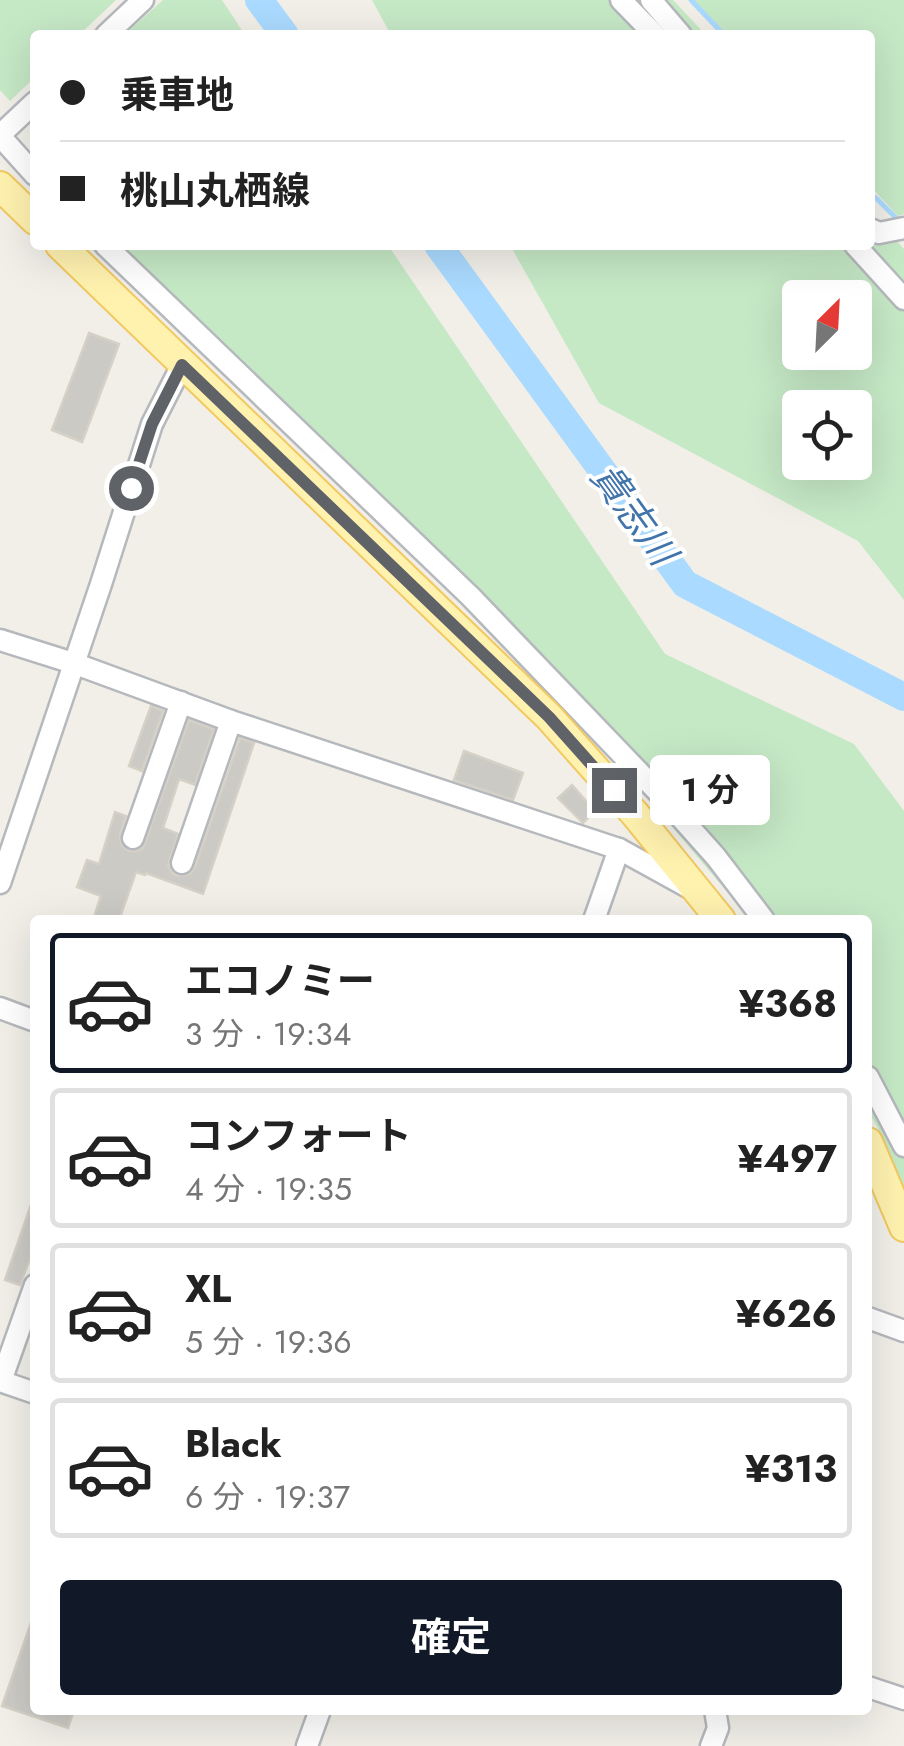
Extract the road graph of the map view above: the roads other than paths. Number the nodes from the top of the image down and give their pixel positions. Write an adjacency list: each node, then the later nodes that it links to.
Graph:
1 (143, 0): 4 (street)
2 (621, 0): 5 (street)
3 (650, 0): 6 (street)
4 (111, 30)
5 (651, 30)
6 (677, 30)
7 (30, 107): 8 (street)
8 (0, 136): 9 (street)
9 (30, 169)
10 (0, 186): 11 (main road)
11 (30, 215)
12 (901, 228): 13 (street)
13 (875, 232)
14 (65, 250): 18 (main road)
15 (110, 250): 30 (street)
16 (859, 250): 17 (street)
17 (904, 300)
18 (182, 365): 20 (street); 27 (main road)
19 (0, 640): 20 (street)
20 (74, 663): 21 (street); 26 (street)
21 (181, 702): 22 (street); 23 (street)
22 (231, 722): 24 (street); 25 (street)
23 (133, 838)
24 (619, 849): 27 (street); 28 (street)
25 (182, 863)
26 (0, 883)
27 (703, 896): 29 (main road)
28 (596, 915)
29 (717, 915)
30 (760, 915)
31 (0, 1008): 32 (street)
32 (30, 1018)
33 (872, 1085): 34 (street)
34 (904, 1146)
35 (872, 1151): 36 (main road)
36 (904, 1227)
37 (30, 1299): 40 (street)
38 (872, 1319): 39 (street)
39 (904, 1331)
40 (1, 1381): 41 (street)
41 (30, 1391)
42 (872, 1687): 43 (street)
43 (904, 1699)
44 (318, 1715): 46 (street)
45 (715, 1715): 47 (street)
46 (307, 1746)
47 (712, 1746)

